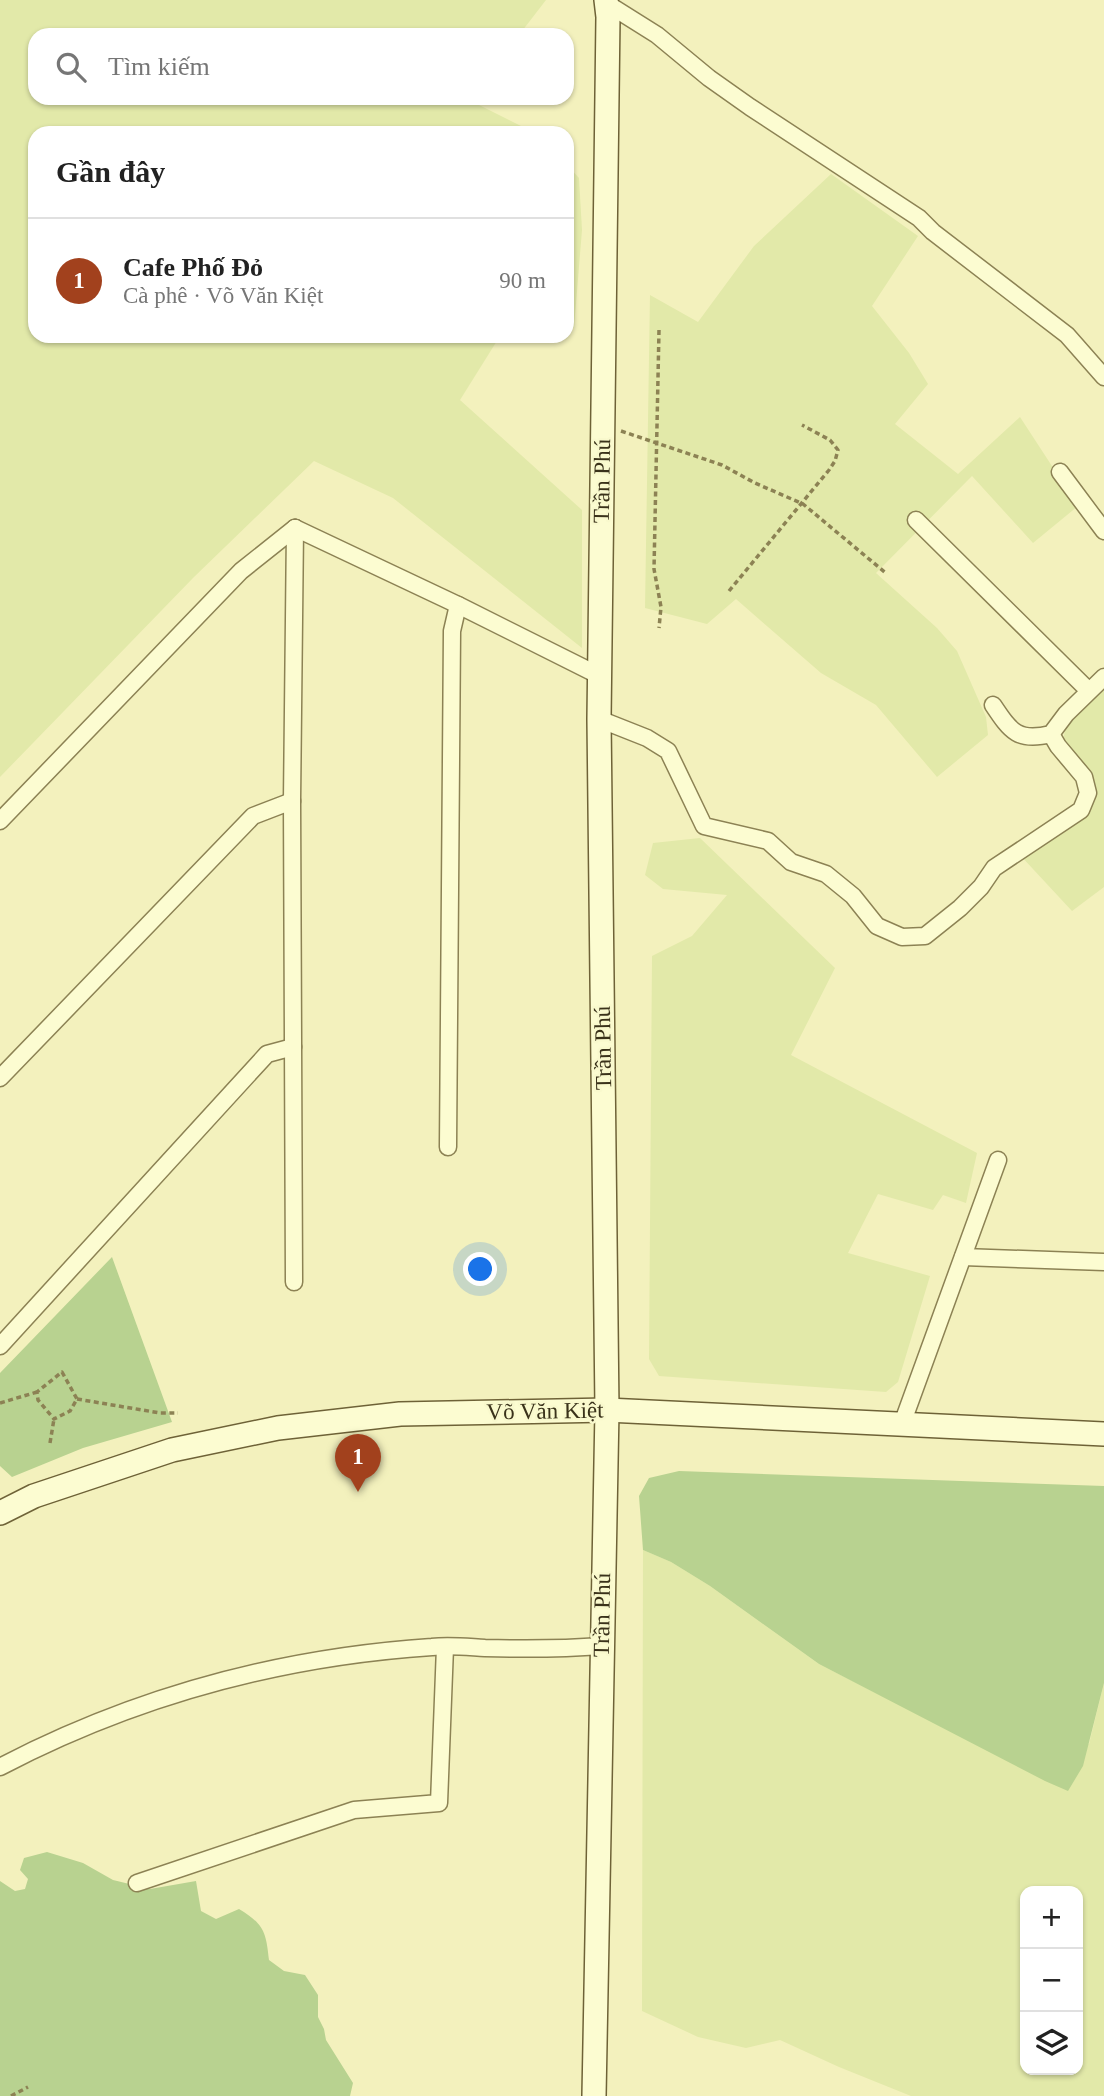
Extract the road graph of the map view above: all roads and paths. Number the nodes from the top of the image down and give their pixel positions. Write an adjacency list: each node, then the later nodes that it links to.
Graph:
1 (606, 2): 3 (street); 4 (main road, Trần Phú)
2 (659, 330): 6 (path)
3 (1104, 377)
4 (603, 425): 6 (path); 16 (main road, Trần Phú)
5 (803, 425): 8 (path)
6 (657, 442): 8 (path); 15 (path)
7 (1060, 472): 11 (street)
8 (803, 504): 12 (path); 13 (path)
9 (916, 520): 18 (street)
10 (295, 528): 14 (street); 22 (street); 23 (street)
11 (1104, 531)
12 (887, 574)
13 (729, 591)
14 (458, 605): 16 (street); 26 (street)
15 (659, 628)
16 (600, 676): 20 (main road, Trần Phú)
17 (1104, 677): 18 (street)
18 (1088, 691): 21 (street)
19 (993, 705): 21 (street)
20 (599, 719): 21 (street); 35 (main road, Trần Phú)
21 (1051, 734)
22 (292, 801): 24 (street); 25 (street)
23 (0, 821)
24 (293, 1047): 30 (street); 31 (street)
25 (0, 1078)
26 (448, 1147)
27 (998, 1160): 28 (street)
28 (963, 1257): 29 (street); 38 (street)
29 (1104, 1262)
30 (294, 1282)
31 (0, 1346)
32 (37, 1392): 33 (path); 34 (path); 37 (path)
33 (77, 1399): 36 (path); 37 (path)
34 (0, 1403)
35 (607, 1410): 38 (main road, Võ Văn Kiệt); 41 (main road, Võ Văn Kiệt); 42 (main road, Trần Phú)
36 (178, 1413)
37 (54, 1419): 40 (path)
38 (902, 1424): 39 (main road, Võ Văn Kiệt)
39 (1104, 1434)
40 (50, 1443)
41 (0, 1513)
42 (601, 1646): 43 (street); 48 (main road, Trần Phú)
43 (445, 1647): 44 (street); 45 (street)
44 (0, 1767)
45 (137, 1883)
46 (28, 2087): 47 (path)
47 (11, 2096)
48 (594, 2096)

